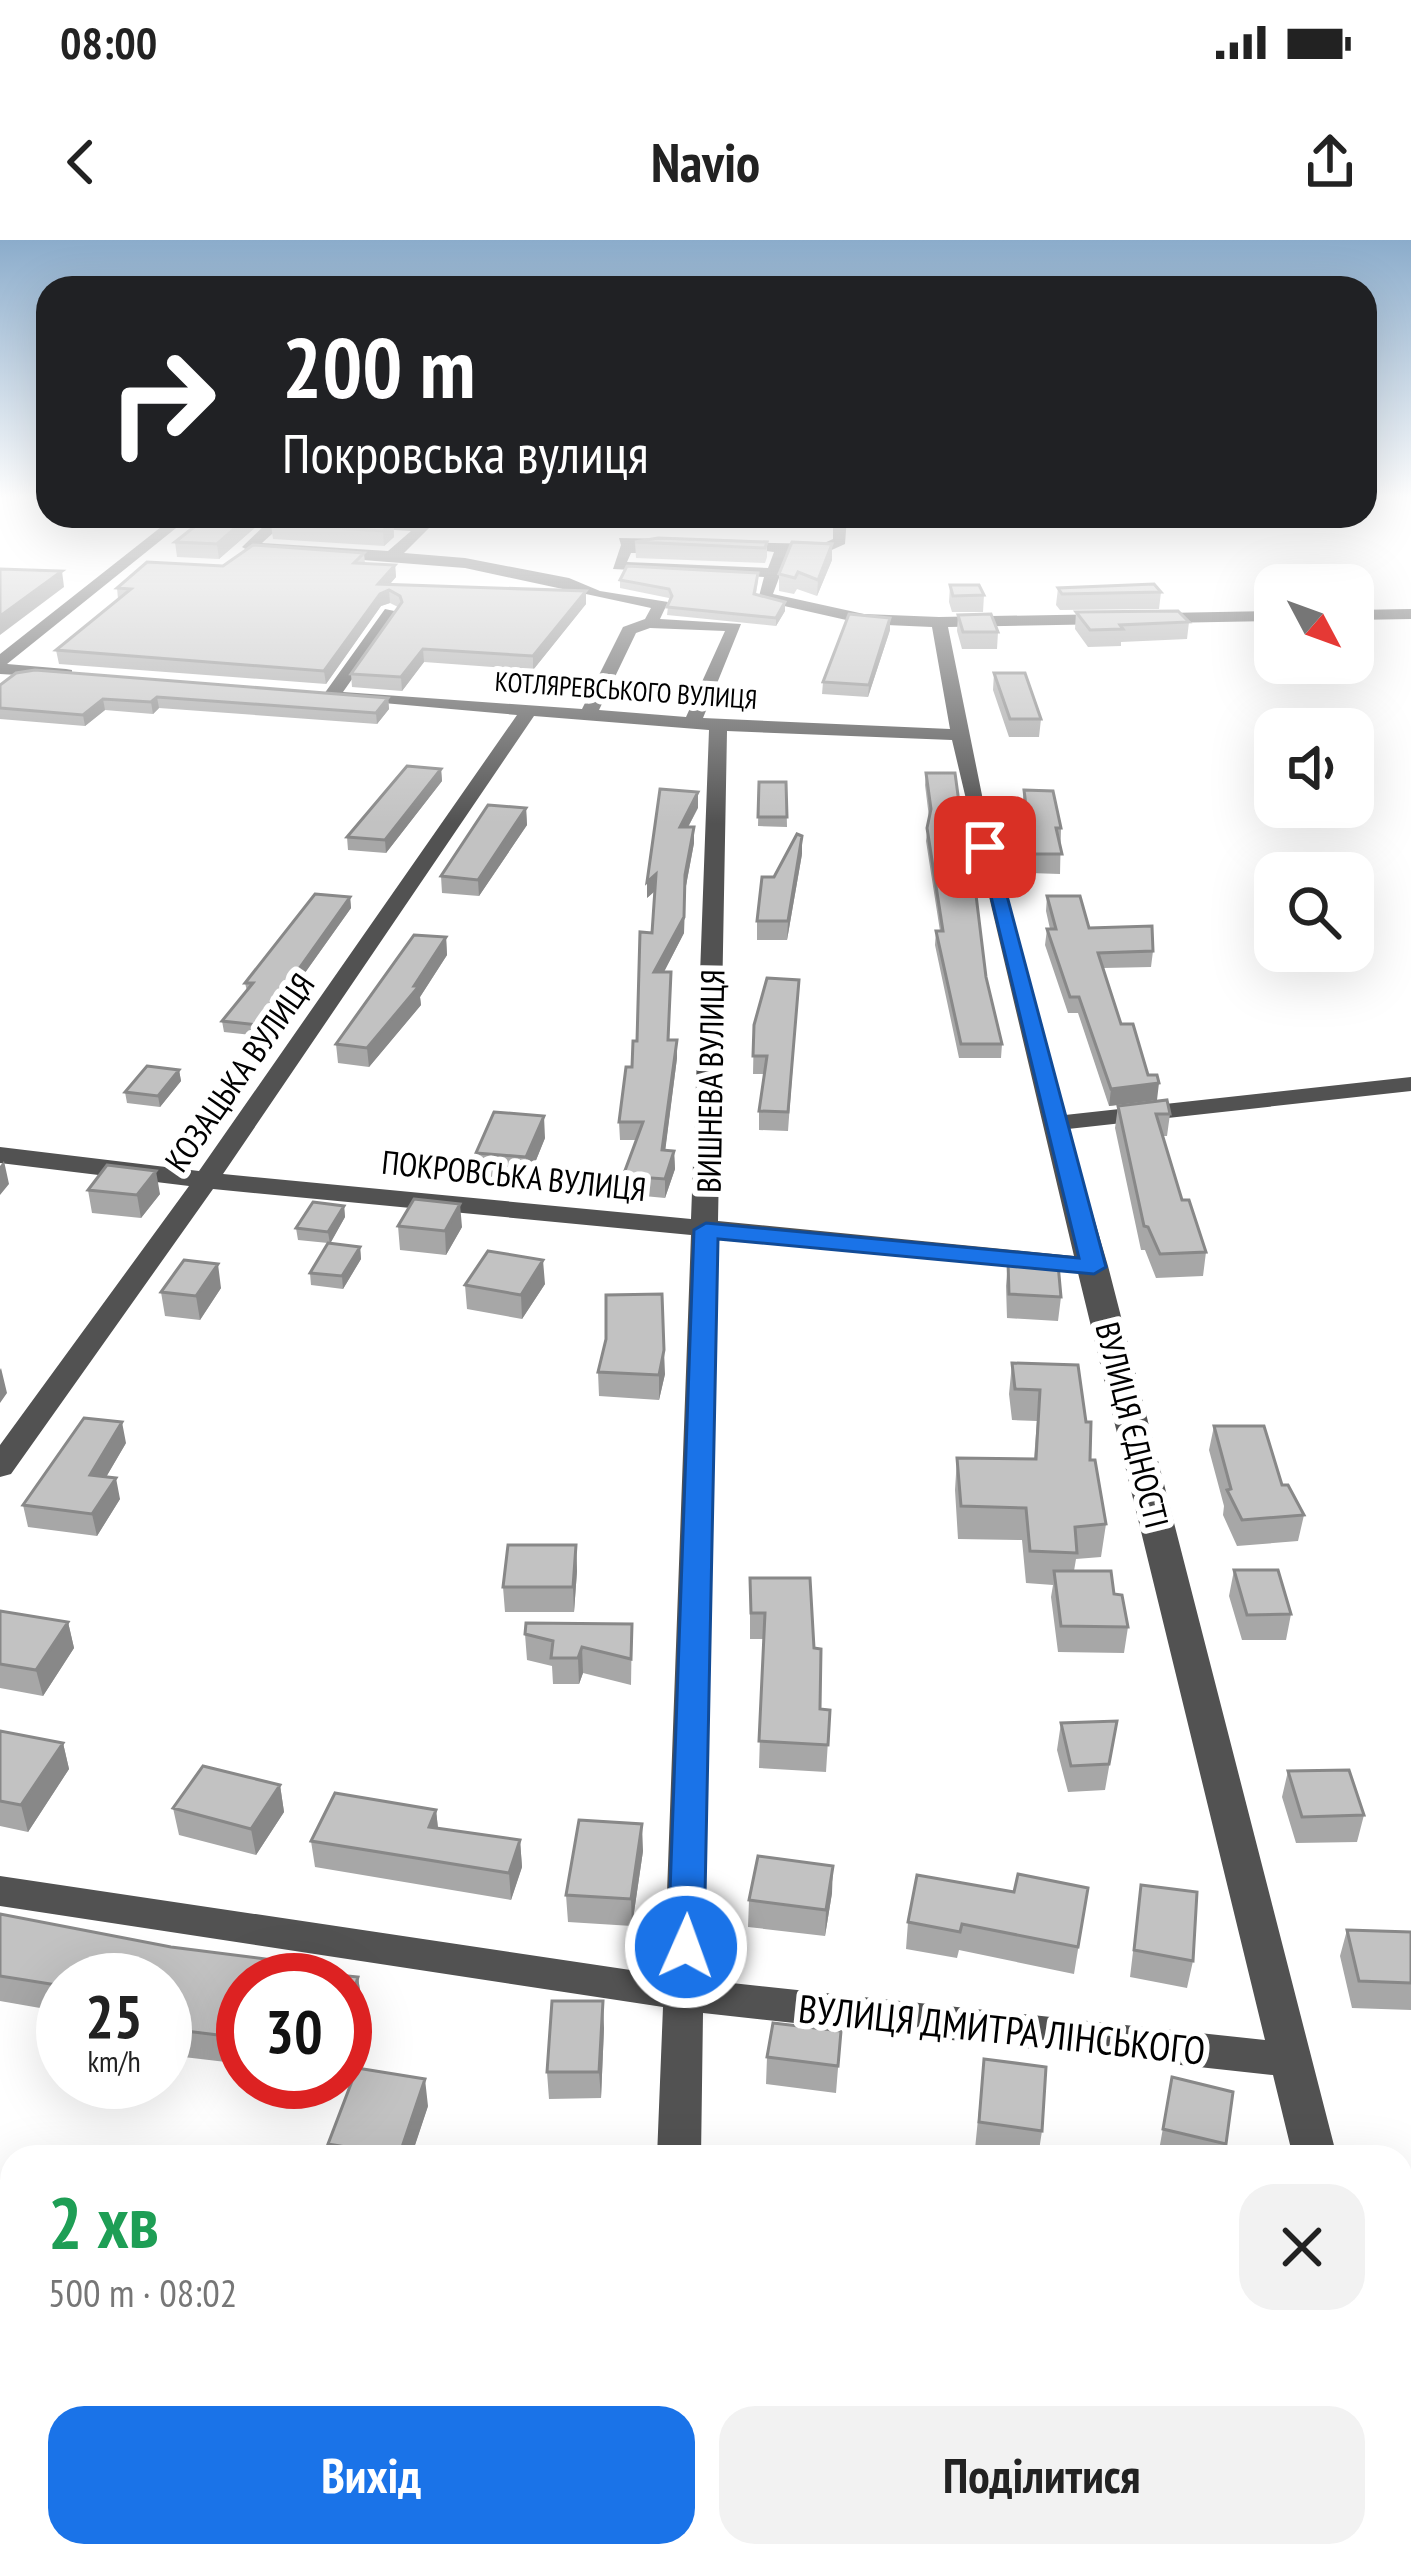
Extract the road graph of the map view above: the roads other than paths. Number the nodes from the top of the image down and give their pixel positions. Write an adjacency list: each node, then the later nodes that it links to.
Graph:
1 (73, 607): 10 (street)
2 (661, 607): 8 (street)
3 (808, 607): 9 (street)
4 (391, 612): 13 (street)
5 (1374, 614): 6 (street)
6 (1411, 614)
7 (1254, 616): 9 (street)
8 (648, 622): 15 (street); 16 (street)
9 (939, 622): 17 (street, ВУЛИЦЯ ЄДНОСТІ)
10 (0, 666): 11 (street)
11 (95, 676)
12 (309, 692): 13 (street, КОТЛЯРЕВСЬКОГО ВУЛИЦЯ)
13 (333, 694): 14 (street, КОТЛЯРЕВСЬКОГО ВУЛИЦЯ)
14 (528, 712): 15 (street, КОТЛЯРЕВСЬКОГО ВУЛИЦЯ); 21 (street, КОЗАЦЬКА ВУЛИЦЯ)
15 (587, 716): 16 (street, КОТЛЯРЕВСЬКОГО ВУЛИЦЯ)
16 (705, 724): 17 (street, КОТЛЯРЕВСЬКОГО ВУЛИЦЯ); 22 (street, ВИШНЕВА ВУЛИЦЯ)
17 (963, 735): 19 (street, ВУЛИЦЯ ЄДНОСТІ)
18 (1411, 1084): 19 (street)
19 (1057, 1124): 23 (street, ВУЛИЦЯ ЄДНОСТІ)
20 (0, 1155): 21 (street, ПОКРОВСЬКА ВУЛИЦЯ)
21 (206, 1180): 22 (street, ПОКРОВСЬКА ВУЛИЦЯ); 24 (street, КОЗАЦЬКА ВУЛИЦЯ)
22 (706, 1230): 23 (street, ПОКРОВСЬКА ВУЛИЦЯ); 26 (street, ВИШНЕВА ВУЛИЦЯ)
23 (1094, 1267): 27 (street, ВУЛИЦЯ ЄДНОСТІ)
24 (0, 1467)
25 (0, 1891): 26 (street, ВУЛИЦЯ ДМИТРА ЛІНСЬКОГО)
26 (684, 1994): 27 (street, ВУЛИЦЯ ДМИТРА ЛІНСЬКОГО); 28 (street, ВИШНЕВА ВУЛИЦЯ)
27 (1292, 2060): 29 (street, ВУЛИЦЯ ЄДНОСТІ)
28 (679, 2145)
29 (1313, 2145)

